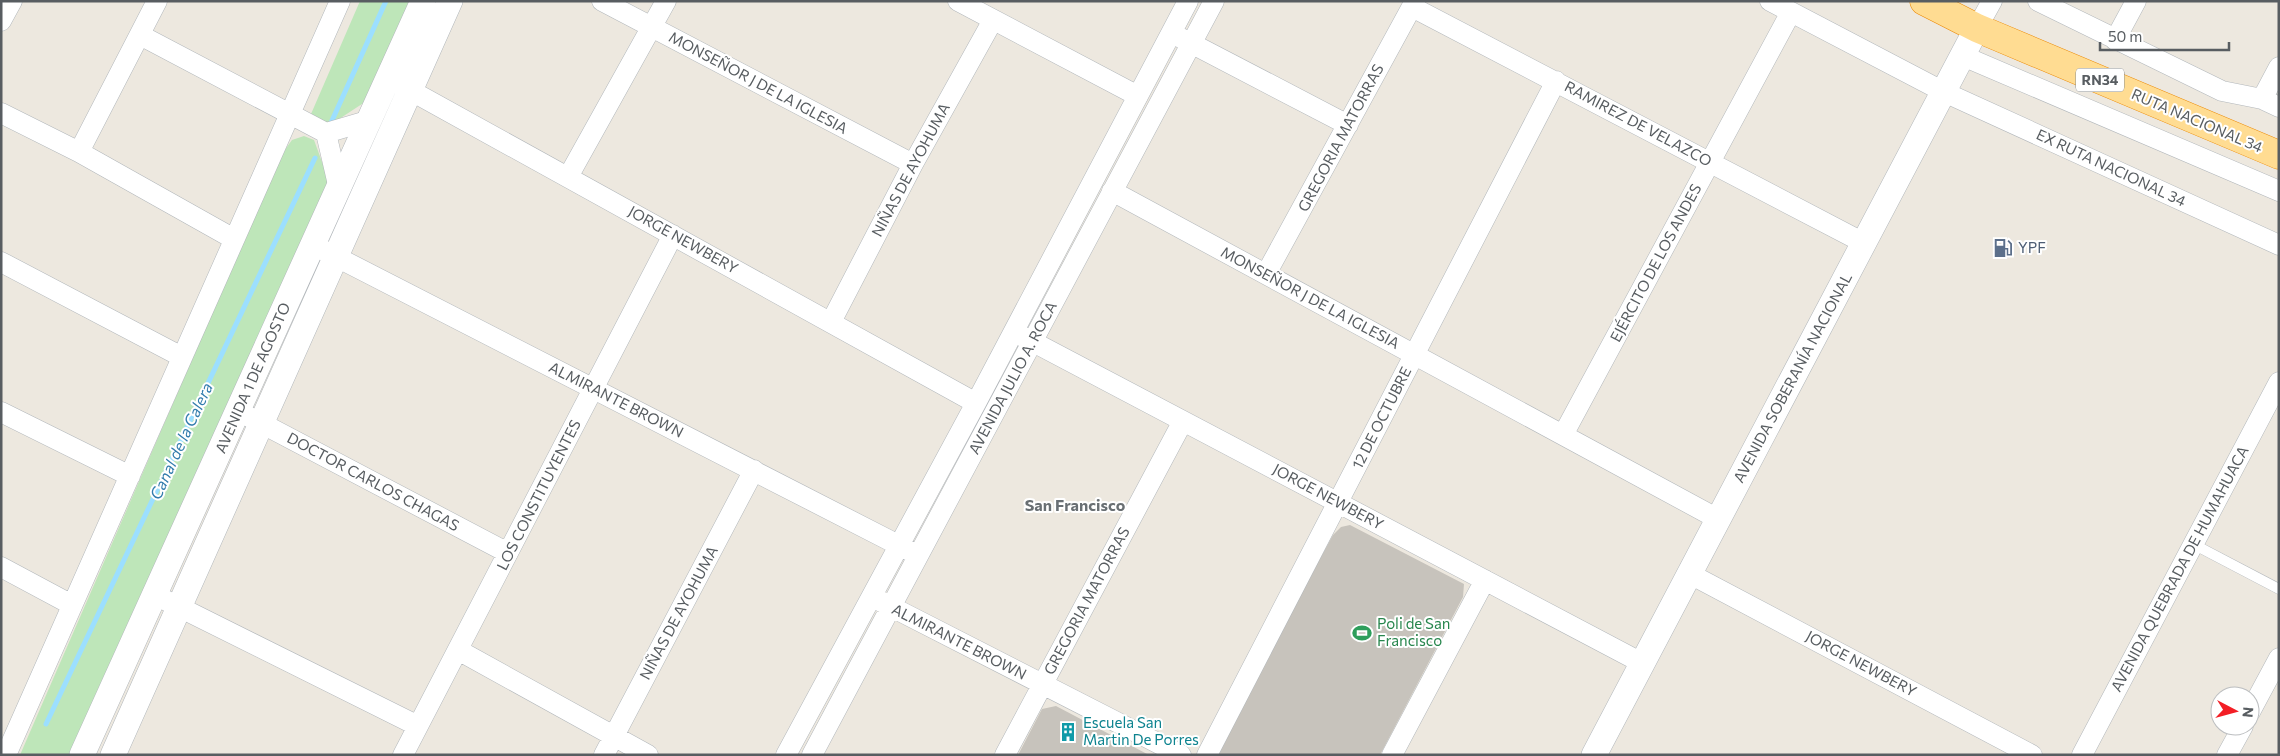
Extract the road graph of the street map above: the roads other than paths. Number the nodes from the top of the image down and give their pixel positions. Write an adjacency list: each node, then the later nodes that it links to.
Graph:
1 (12, 1): 19 (street)
2 (157, 1): 23 (street)
3 (340, 1): 35 (street)
4 (423, 1): 28 (street, AVENIDA 1 DE AGOSTO)
5 (450, 1): 30 (street, AVENIDA 1 DE AGOSTO)
6 (602, 1): 20 (street, MONSEÑOR J DE LA IGLESIA)
7 (666, 1): 20 (street)
8 (958, 1): 18 (street)
9 (1188, 1): 22 (street, AVENIDA JULIO A. ROCA)
10 (1214, 1): 25 (street, AVENIDA JULIO A. ROCA)
11 (1770, 1): 17 (street, EX RUTA NACIONAL 34)
12 (1924, 1): 21 (highway, RUTA NACIONAL 34 / RN34)
13 (1992, 1): 21 (street, AVENIDA SOBERANÍA NACIONAL)
14 (2038, 1): 24 (street)
15 (2136, 1): 24 (street)
16 (1413, 4): 29 (street, RAMIREZ DE VELAZCO); 37 (street, GREGORIA MATORRAS)
17 (1791, 12): 31 (street, EX RUTA NACIONAL 34); 41 (street, EJÉRCITO DE LOS ANDES)
18 (993, 20): 32 (street); 42 (street, NIÑAS DE AYOHUMA)
19 (1, 21)
20 (653, 28): 42 (street, MONSEÑOR J DE LA IGLESIA); 43 (street)
21 (1977, 28): 26 (street, AVENIDA SOBERANÍA NACIONAL); 40 (highway, RUTA NACIONAL 34 / RN34)
22 (1171, 32): 25 (street); 32 (street, AVENIDA JULIO A. ROCA)
23 (140, 34): 35 (street); 39 (street)
24 (2115, 40): 33 (street)
25 (1192, 43): 37 (street); 45 (street, AVENIDA JULIO A. ROCA)
26 (1963, 56): 31 (street, AVENIDA SOBERANÍA NACIONAL); 46 (street)
27 (2279, 67): 33 (street)
28 (389, 79): 30 (street, JORGE NEWBERY); 36 (street, AVENIDA 1 DE AGOSTO)
29 (1556, 81): 41 (street, RAMIREZ DE VELAZCO); 58 (street, 12 DE OCTUBRE)
30 (411, 90): 43 (street, JORGE NEWBERY); 52 (street, AVENIDA 1 DE AGOSTO)
31 (1944, 92): 49 (street, AVENIDA SOBERANÍA NACIONAL); 51 (street, EX RUTA NACIONAL 34)
32 (1138, 96): 56 (street, AVENIDA JULIO A. ROCA)
33 (2270, 103)
34 (1, 113): 39 (street)
35 (290, 114): 38 (street); 48 (street)
36 (370, 120): 38 (street); 44 (street, AVENIDA 1 DE AGOSTO)
37 (1348, 124): 54 (street, GREGORIA MATORRAS)
38 (326, 133): 44 (street)
39 (79, 152): 48 (street)
40 (2279, 155)
41 (1710, 162): 49 (street, RAMIREZ DE VELAZCO); 67 (street, EJÉRCITO DE LOS ANDES)
42 (913, 164): 55 (street, NIÑAS DE AYOHUMA)
43 (568, 177): 47 (street, JORGE NEWBERY)
44 (339, 189): 50 (street, AVENIDA 1 DE AGOSTO)
45 (1112, 191): 54 (street, MONSEÑOR J DE LA IGLESIA); 57 (street, AVENIDA JULIO A. ROCA)
46 (2279, 191)
47 (674, 235): 55 (street, JORGE NEWBERY); 61 (street, LOS CONSTITUYENTES)
48 (234, 239): 59 (street)
49 (1864, 243): 71 (street, AVENIDA SOBERANÍA NACIONAL)
50 (314, 245): 52 (street, ALMIRANTE BROWN); 63 (street, AVENIDA 1 DE AGOSTO)
51 (2279, 245)
52 (336, 257): 61 (street, ALMIRANTE BROWN); 66 (street, AVENIDA 1 DE AGOSTO)
53 (1, 262): 59 (street)
54 (1266, 274): 58 (street, MONSEÑOR J DE LA IGLESIA)
55 (831, 322): 62 (street, JORGE NEWBERY)
56 (1014, 332): 57 (street, JORGE NEWBERY); 62 (street, AVENIDA JULIO A. ROCA)
57 (1032, 341): 65 (street, JORGE NEWBERY); 75 (street, AVENIDA JULIO A. ROCA)
58 (1414, 354): 67 (street, MONSEÑOR J DE LA IGLESIA); 70 (street, 12 DE OCTUBRE)
59 (182, 357): 69 (street)
60 (2279, 383): 72 (street, AVENIDA QUEBRADA DE HUMAHUACA)
61 (594, 389): 68 (street, ALMIRANTE BROWN); 74 (street, LOS CONSTITUYENTES)
62 (976, 403): 73 (street, AVENIDA JULIO A. ROCA)
63 (238, 411): 66 (street, DOCTOR CARLOS CHAGAS); 80 (street, AVENIDA 1 DE AGOSTO)
64 (1, 412): 69 (street)
65 (1183, 421): 70 (street, JORGE NEWBERY); 88 (street, GREGORIA MATORRAS)
66 (262, 424): 74 (street, DOCTOR CARLOS CHAGAS); 83 (street, AVENIDA 1 DE AGOSTO)
67 (1563, 435): 71 (street, MONSEÑOR J DE LA IGLESIA)
68 (754, 470): 73 (street, ALMIRANTE BROWN); 93 (street, NIÑAS DE AYOHUMA)
69 (130, 476): 82 (street)
70 (1338, 502): 78 (street, JORGE NEWBERY); 104 (street, 12 DE OCTUBRE)
71 (1718, 519): 77 (street, AVENIDA SOBERANÍA NACIONAL)
72 (2193, 544): 79 (lane); 108 (street, AVENIDA QUEBRADA DE HUMAHUACA)
73 (899, 546): 75 (street, ALMIRANTE BROWN); 81 (street, AVENIDA JULIO A. ROCA)
74 (508, 553): 85 (street, LOS CONSTITUYENTES)
75 (918, 555): 84 (street, AVENIDA JULIO A. ROCA)
76 (1, 567): 82 (street)
77 (1690, 574): 87 (street, AVENIDA SOBERANÍA NACIONAL); 107 (street, JORGE NEWBERY)
78 (1485, 580): 87 (street, JORGE NEWBERY); 105 (street)
79 (2279, 589)
80 (155, 595): 83 (street); 95 (street, AVENIDA 1 DE AGOSTO)
81 (871, 597): 84 (street, ALMIRANTE BROWN); 100 (street, AVENIDA JULIO A. ROCA)
82 (72, 605): 91 (street)
83 (179, 607): 90 (street); 96 (street, AVENIDA 1 DE AGOSTO)
84 (891, 607): 88 (street, ALMIRANTE BROWN); 101 (street, AVENIDA JULIO A. ROCA)
85 (458, 650): 90 (street, LOS CONSTITUYENTES); 93 (street)
86 (2279, 658): 89 (street)
87 (1642, 664): 106 (street, AVENIDA SOBERANÍA NACIONAL)
88 (1042, 684): 102 (street, GREGORIA MATORRAS); 103 (street, ALMIRANTE BROWN)
89 (2260, 693)
90 (418, 726): 97 (street, LOS CONSTITUYENTES)
91 (9, 727): 94 (street)
92 (2237, 736): 109 (street)
93 (614, 737): 98 (street, NIÑAS DE AYOHUMA); 99 (street)
94 (6, 755)
95 (82, 755)
96 (113, 755)
97 (403, 755)
98 (604, 755)
99 (648, 755)
100 (786, 755)
101 (812, 755)
102 (1005, 755)
103 (1181, 755)
104 (1208, 755)
105 (1392, 755)
106 (1594, 755)
107 (2032, 755)
108 (2082, 755)
109 (2227, 755)

